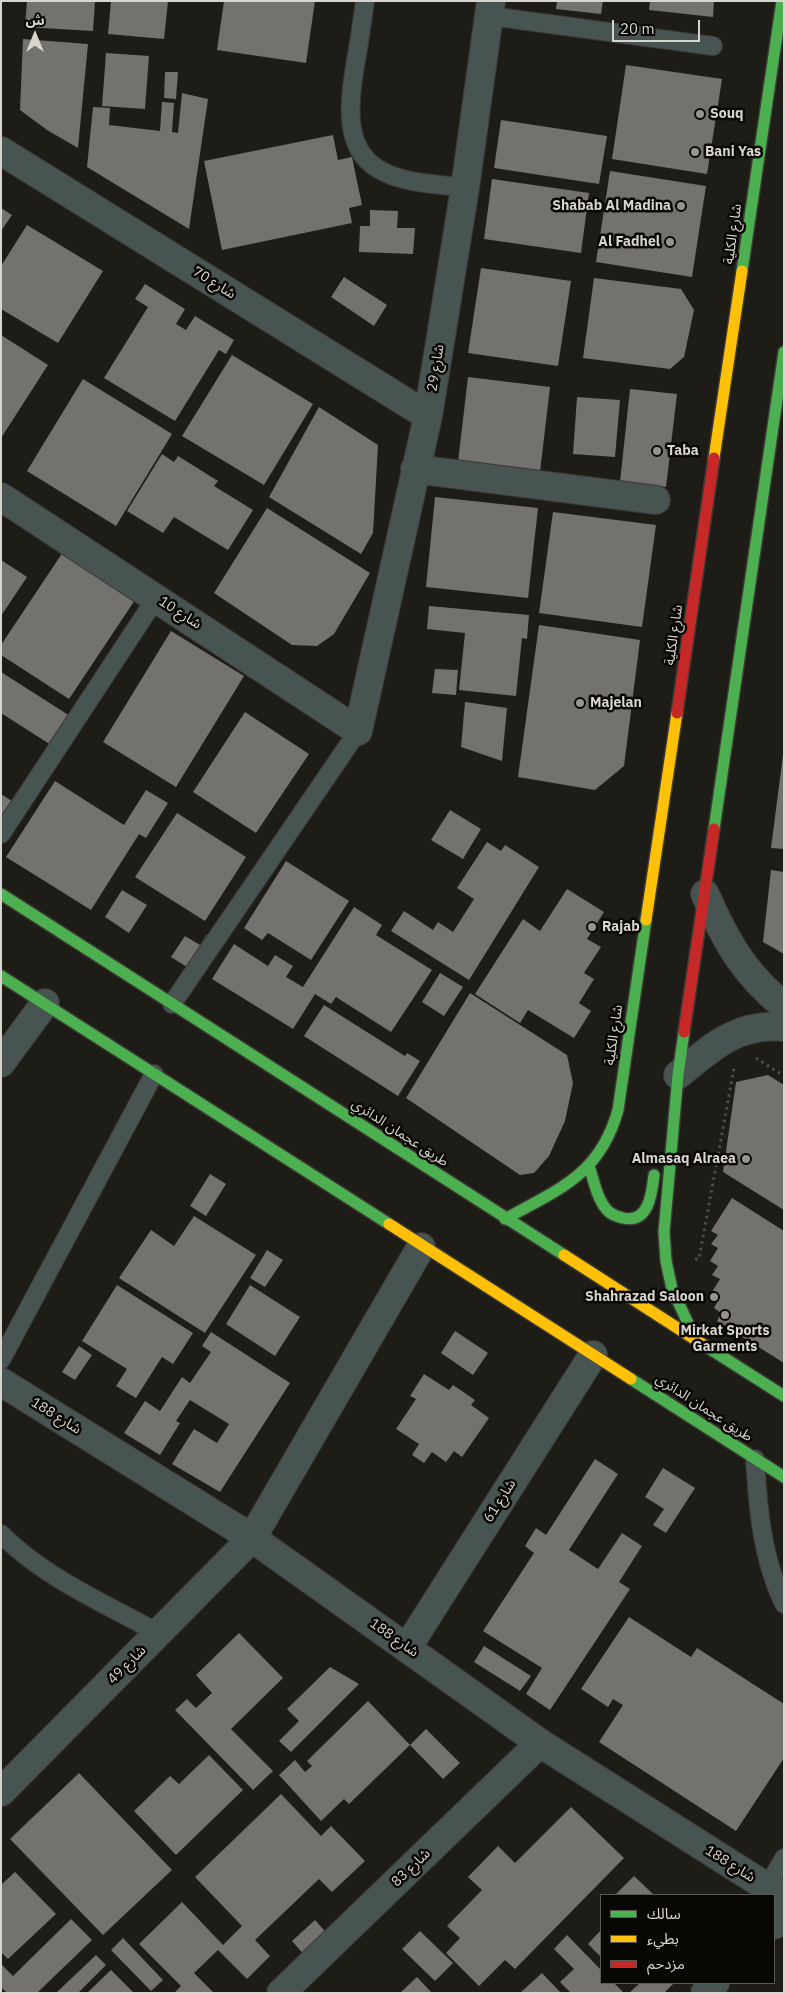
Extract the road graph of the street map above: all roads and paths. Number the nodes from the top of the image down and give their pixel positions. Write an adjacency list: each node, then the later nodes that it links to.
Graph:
1 (365, 1): 6 (lane)
2 (782, 1): 29 (main road, شارع الكلية)
3 (490, 9): 4 (lane); 6 (street, شارع 29)
4 (713, 46)
5 (1, 151): 8 (street, شارع 70)
6 (465, 188): 8 (street, شارع 29)
7 (783, 370): 9 (main road)
8 (428, 416): 10 (street, شارع 29)
9 (778, 432): 17 (main road)
10 (415, 469): 12 (street); 14 (street, شارع 29)
11 (1, 497): 13 (street, شارع 10)
12 (656, 500)
13 (156, 598): 14 (street, شارع 10); 15 (lane)
14 (358, 730): 20 (lane)
15 (1, 834)
16 (1, 894): 20 (main road, طريق عجمان الدائري)
17 (705, 894): 21 (street); 26 (main road)
18 (1, 976): 19 (main road, طريق عجمان الدائري)
19 (45, 1003): 24 (street); 25 (main road, طريق عجمان الدائري)
20 (172, 1004): 30 (main road, طريق عجمان الدائري)
21 (784, 1006)
22 (784, 1027): 23 (street)
23 (738, 1039): 26 (street); 27 (path); 32 (path)
24 (1, 1063)
25 (154, 1074): 31 (main road, طريق عجمان الدائري); 35 (lane)
26 (678, 1074): 28 (main road)
27 (784, 1076)
28 (671, 1138): 29 (main road); 32 (main road)
29 (589, 1166): 30 (main road, شارع الكلية)
30 (504, 1219): 33 (main road, طريق عجمان الدائري)
31 (421, 1246): 34 (main road, طريق عجمان الدائري); 41 (street, شارع 49)
32 (666, 1261): 33 (main road)
33 (696, 1340): 37 (main road, طريق عجمان الدائري)
34 (594, 1354): 38 (main road, طريق عجمان الدائري); 44 (street, شارع 61)
35 (1, 1360)
36 (1, 1382): 41 (street, شارع 188)
37 (784, 1396)
38 (755, 1459): 39 (main road, طريق عجمان الدائري); 42 (lane)
39 (784, 1477)
40 (1, 1534): 43 (lane)
41 (252, 1538): 43 (street, شارع 49); 44 (street, شارع 188)
42 (784, 1604)
43 (158, 1633): 46 (street, شارع 49)
44 (407, 1648): 45 (street, شارع 188)
45 (540, 1743): 48 (street, شارع 188); 52 (street, شارع 83)
46 (1, 1792)
47 (784, 1858): 48 (lane)
48 (775, 1893)
49 (784, 1915): 50 (street)
50 (775, 1924)
51 (714, 1984): 53 (street)
52 (281, 1993)
53 (705, 1993)

